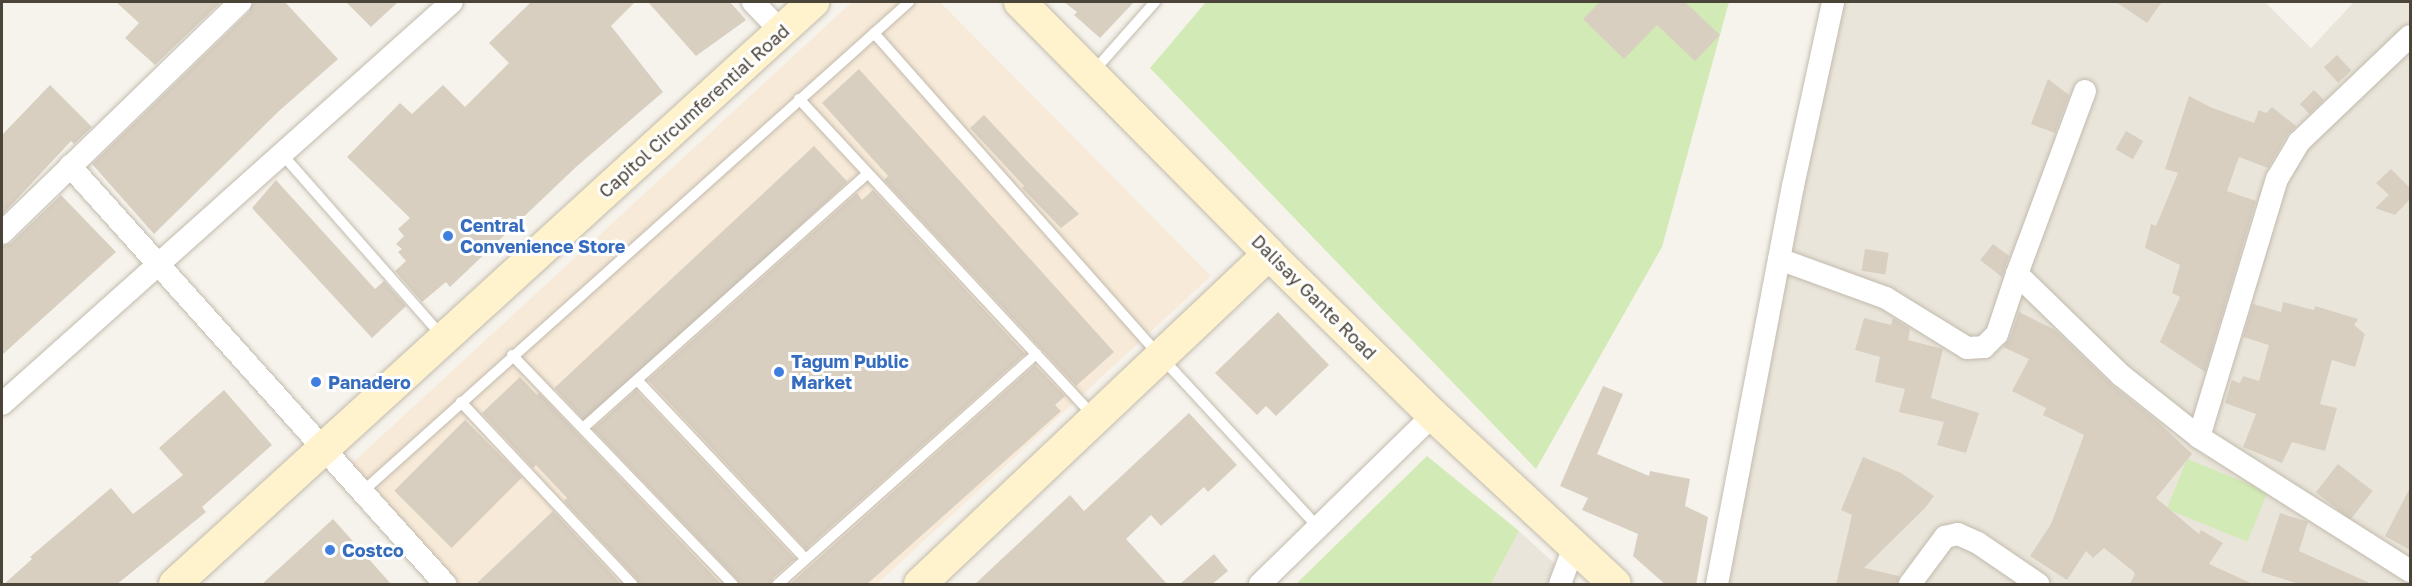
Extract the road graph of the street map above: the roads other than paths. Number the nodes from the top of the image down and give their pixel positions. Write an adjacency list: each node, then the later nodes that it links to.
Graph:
1 (240, 2): 16 (street)
2 (452, 2): 15 (street)
3 (753, 2): 9 (street)
4 (813, 2): 9 (main road, Capitol Circumferential Road)
5 (909, 2): 10 (lane)
6 (1020, 2): 12 (main road, Dalisay Gante Road)
7 (1155, 2): 12 (lane)
8 (1833, 2): 20 (street)
9 (780, 32): 23 (main road, Capitol Circumferential Road)
10 (874, 33): 14 (lane); 26 (lane)
11 (2410, 36): 33 (street)
12 (1093, 73): 19 (main road, Dalisay Gante Road)
13 (2085, 91): 22 (street)
14 (799, 99): 17 (lane); 25 (lane)
15 (282, 154): 21 (street); 23 (lane)
16 (70, 166): 18 (street); 21 (street)
17 (867, 174): 24 (lane); 27 (lane)
18 (2, 233)
19 (1269, 254): 26 (main road); 30 (main road, Dalisay Gante Road)
20 (1779, 259): 22 (street); 49 (street)
21 (158, 264): 29 (street); 34 (street)
22 (2017, 274): 33 (street)
23 (444, 339): 34 (main road, Capitol Circumferential Road)
24 (1036, 354): 31 (lane); 38 (lane)
25 (512, 355): 28 (lane); 32 (lane)
26 (1162, 358): 31 (main road); 36 (lane)
27 (638, 381): 32 (lane); 38 (lane)
28 (461, 402): 35 (lane); 43 (lane)
29 (2, 404)
30 (1432, 415): 36 (street); 37 (main road, Dalisay Gante Road)
31 (1096, 419): 40 (main road)
32 (583, 428): 44 (lane)
33 (2199, 437): 39 (street)
34 (322, 450): 35 (street); 41 (main road, Capitol Circumferential Road)
35 (361, 493): 42 (street)
36 (1319, 528): 46 (street)
37 (1575, 544): 47 (street); 48 (main road, Dalisay Gante Road)
38 (805, 558): 45 (lane)
39 (2410, 572)
40 (931, 578)
41 (176, 585)
42 (445, 585)
43 (632, 585)
44 (732, 585)
45 (778, 585)
46 (1260, 585)
47 (1560, 585)
48 (1615, 585)
49 (1717, 585)
50 (1910, 585): 51 (street)
51 (2038, 585)

